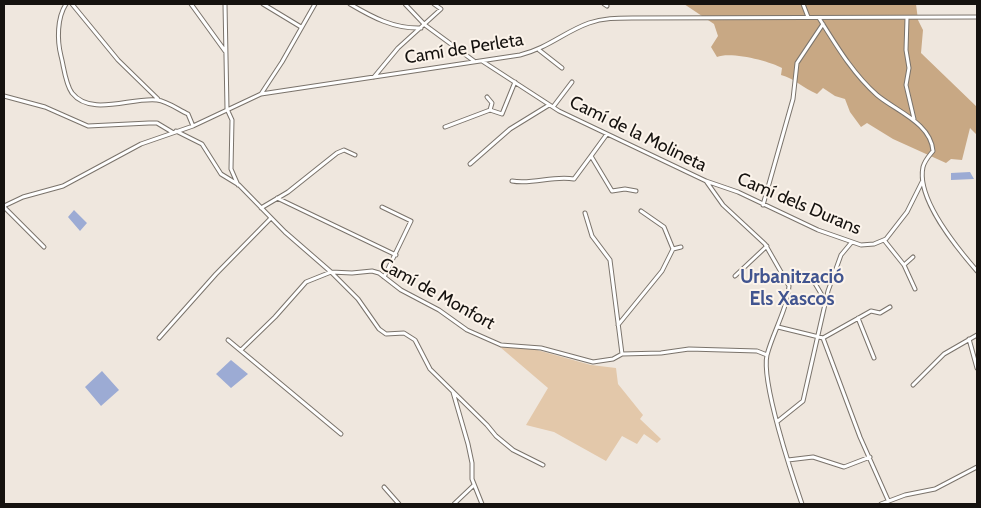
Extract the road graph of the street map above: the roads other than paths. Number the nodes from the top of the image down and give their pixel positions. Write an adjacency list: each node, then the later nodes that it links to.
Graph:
1 (66, 4): 30 (street)
2 (72, 4): 30 (street)
3 (191, 4): 20 (street)
4 (225, 4): 20 (street)
5 (263, 4): 17 (street)
6 (315, 4): 17 (street)
7 (350, 4): 18 (street)
8 (406, 4): 16 (street)
9 (434, 4): 16 (street)
10 (803, 4): 11 (street)
11 (808, 17): 12 (street, Camí de Perleta); 19 (street, Camí de Perleta)
12 (818, 17): 14 (street, Camí de Perleta); 15 (street)
13 (977, 17): 14 (street, Camí de Perleta)
14 (907, 18): 34 (street)
15 (823, 24): 34 (street); 48 (street)
16 (425, 25): 18 (street); 22 (street)
17 (301, 27): 27 (street)
18 (421, 28): 24 (street)
19 (539, 50): 21 (street, Camí de Perleta); 23 (street)
20 (226, 52): 32 (street)
21 (482, 61): 22 (street, Camí de Perleta); 25 (street, Camí de la Molineta)
22 (475, 62): 24 (street, Camí de Perleta)
23 (562, 68)
24 (373, 78): 27 (street, Camí de Perleta)
25 (515, 82): 31 (street, Camí de la Molineta); 33 (street)
26 (572, 82): 31 (street)
27 (261, 94): 32 (street, Camí de Perleta)
28 (4, 96): 37 (street)
29 (487, 97): 33 (street)
30 (158, 100): 35 (street)
31 (551, 106): 38 (street, Camí de la Molineta); 41 (street)
32 (228, 109): 35 (street, Camí de Perleta); 45 (street)
33 (490, 110): 36 (street)
34 (914, 120): 42 (street)
35 (193, 126): 37 (street, Camí de Perleta)
36 (445, 127)
37 (174, 131): 45 (street); 49 (street, Camí de Perleta)
38 (607, 134): 40 (street); 44 (street, Camí de la Molineta)
39 (355, 155): 47 (street)
40 (591, 156): 43 (street); 46 (street)
41 (470, 164)
42 (923, 180): 55 (street, Camí dels Durans); 64 (street)
43 (512, 181)
44 (706, 181): 48 (street, Camí dels Durans); 57 (street, Camí de la Molineta)
45 (239, 185): 51 (street)
46 (636, 191)
47 (277, 198): 51 (street); 61 (street)
48 (763, 204): 56 (street, Camí dels Durans)
49 (4, 206): 58 (street)
50 (382, 207): 61 (street)
51 (261, 208): 54 (street)
52 (641, 211): 60 (street)
53 (586, 213): 73 (street)
54 (271, 218): 65 (street); 76 (street)
55 (884, 240): 56 (street, Camí dels Durans); 63 (street)
56 (850, 243): 70 (street)
57 (767, 246): 67 (street); 74 (street, Camí de la Molineta)
58 (44, 247)
59 (681, 247): 60 (street)
60 (673, 250): 73 (street)
61 (396, 255): 68 (street)
62 (913, 257): 63 (street)
63 (904, 264): 69 (street)
64 (977, 270)
65 (331, 272): 68 (street, Camí de Monfort); 81 (street); 87 (street)
66 (810, 274): 70 (street)
67 (735, 276)
68 (384, 277): 82 (street, Camí de Monfort)
69 (915, 289)
70 (826, 302): 77 (street)
71 (890, 306): 72 (street)
72 (858, 318): 78 (street); 84 (street)
73 (618, 325): 82 (street)
74 (778, 327): 77 (street); 83 (street, Camí de la Molineta)
75 (977, 335): 79 (street)
76 (159, 338)
77 (818, 338): 78 (street); 88 (street)
78 (823, 338): 90 (street)
79 (969, 339): 85 (street); 86 (street)
80 (228, 340): 81 (street)
81 (241, 350): 89 (street)
82 (622, 354): 83 (street, Camí de Monfort)
83 (767, 355): 88 (street, Camí de la Molineta)
84 (874, 358)
85 (977, 368)
86 (913, 385)
87 (452, 391): 92 (street); 94 (street)
88 (778, 421): 91 (street, Camí de la Molineta)
89 (341, 434)
90 (870, 456): 91 (street); 96 (street)
91 (788, 460): 100 (street, Camí de la Molineta)
92 (543, 465)
93 (977, 467): 96 (street)
94 (474, 485): 98 (street); 99 (street)
95 (384, 488): 97 (street)
96 (888, 500): 101 (street)
97 (399, 504)
98 (454, 504)
99 (482, 504)
100 (802, 504)
101 (881, 504)

